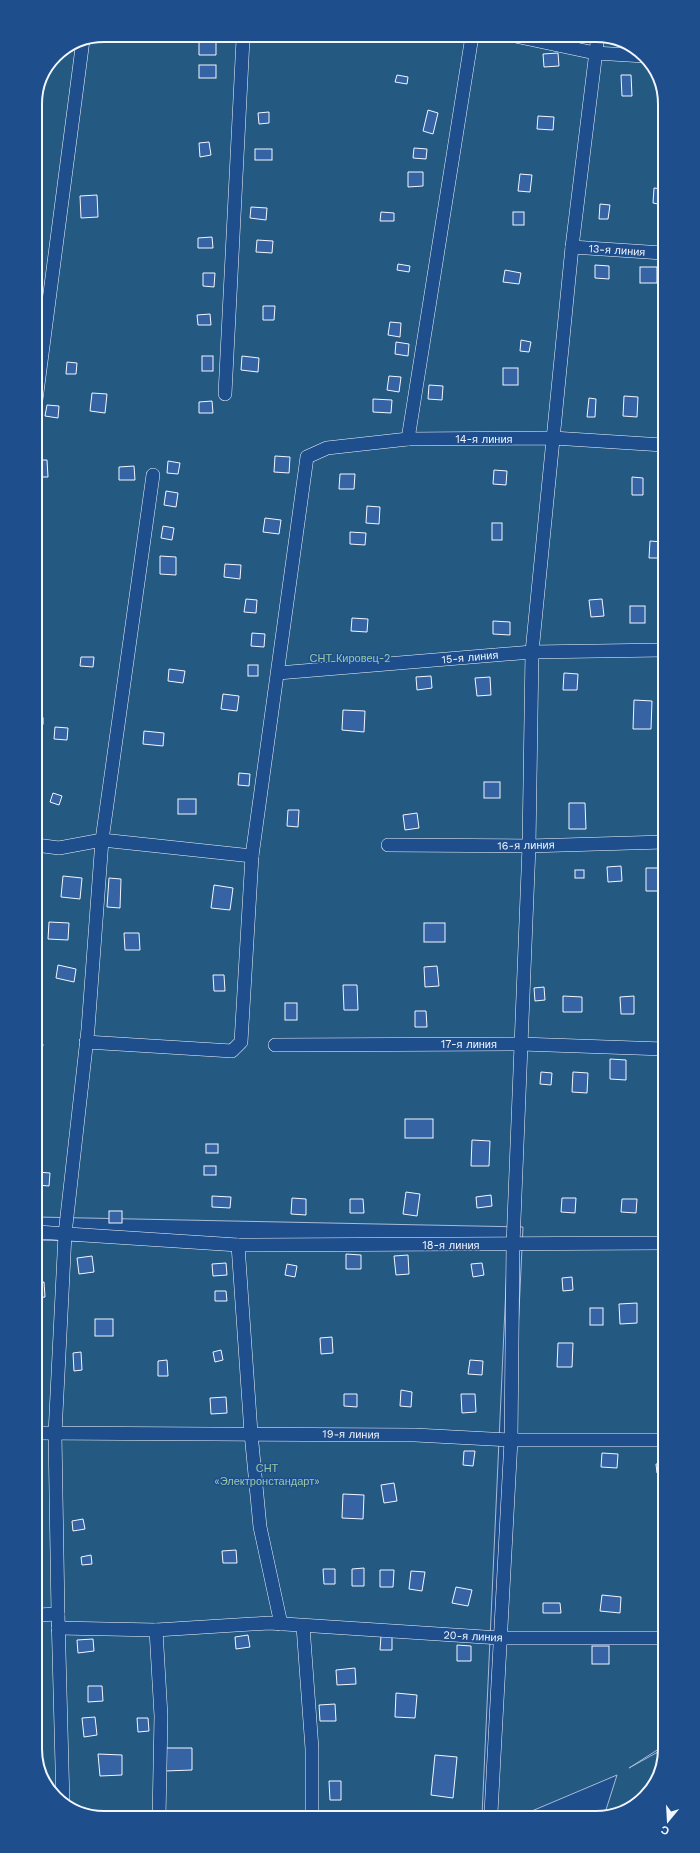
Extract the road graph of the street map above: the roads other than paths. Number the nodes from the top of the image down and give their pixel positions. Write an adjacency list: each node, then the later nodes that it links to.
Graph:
1 (243, 42): 11 (street)
2 (471, 42): 13 (street)
3 (543, 42): 6 (street)
4 (595, 42): 6 (street)
5 (82, 46): 10 (street)
6 (590, 52): 7 (street); 8 (street)
7 (635, 55)
8 (572, 247): 9 (street, 13-я линия); 12 (street)
9 (658, 253)
10 (42, 354)
11 (225, 394)
12 (553, 438): 13 (street, 14-я линия); 14 (street, 14-я линия); 17 (street)
13 (408, 439): 18 (street, 14-я линия)
14 (658, 445)
15 (153, 475): 19 (street)
16 (658, 650): 17 (street, 15-я линия)
17 (532, 652): 18 (street, 15-я линия); 23 (street)
18 (278, 673): 24 (street)
19 (102, 840): 22 (street); 24 (street); 25 (street)
20 (658, 842): 23 (street, 16-я линия)
21 (388, 845): 23 (street, 16-я линия)
22 (42, 846)
23 (529, 846): 26 (street)
24 (252, 856): 25 (street)
25 (86, 1042): 30 (street)
26 (521, 1044): 27 (street, 17-я линия); 28 (street, 17-я линия); 33 (street)
27 (275, 1045)
28 (658, 1049)
29 (42, 1232): 30 (street, 18-я линия)
30 (65, 1234): 32 (street, 18-я линия); 36 (street)
31 (658, 1243): 33 (street, 18-я линия)
32 (238, 1245): 33 (street, 18-я линия); 35 (street)
33 (514, 1245): 37 (street)
34 (42, 1433): 36 (street, 19-я линия)
35 (251, 1433): 36 (street, 19-я линия); 37 (street, 19-я линия); 41 (street)
36 (55, 1434): 39 (street)
37 (511, 1440): 38 (street, 19-я линия); 45 (street)
38 (658, 1440)
39 (58, 1614): 40 (street); 43 (street)
40 (42, 1615)
41 (281, 1624): 42 (street, 20-я линия); 44 (street, 20-я линия)
42 (303, 1626): 45 (street, 20-я линия); 49 (street)
43 (58, 1628): 44 (street, 20-я линия); 47 (street)
44 (156, 1630): 48 (street)
45 (500, 1638): 46 (street, 20-я линия); 50 (street)
46 (658, 1638)
47 (63, 1795)
48 (159, 1811)
49 (312, 1811)
50 (491, 1811)

